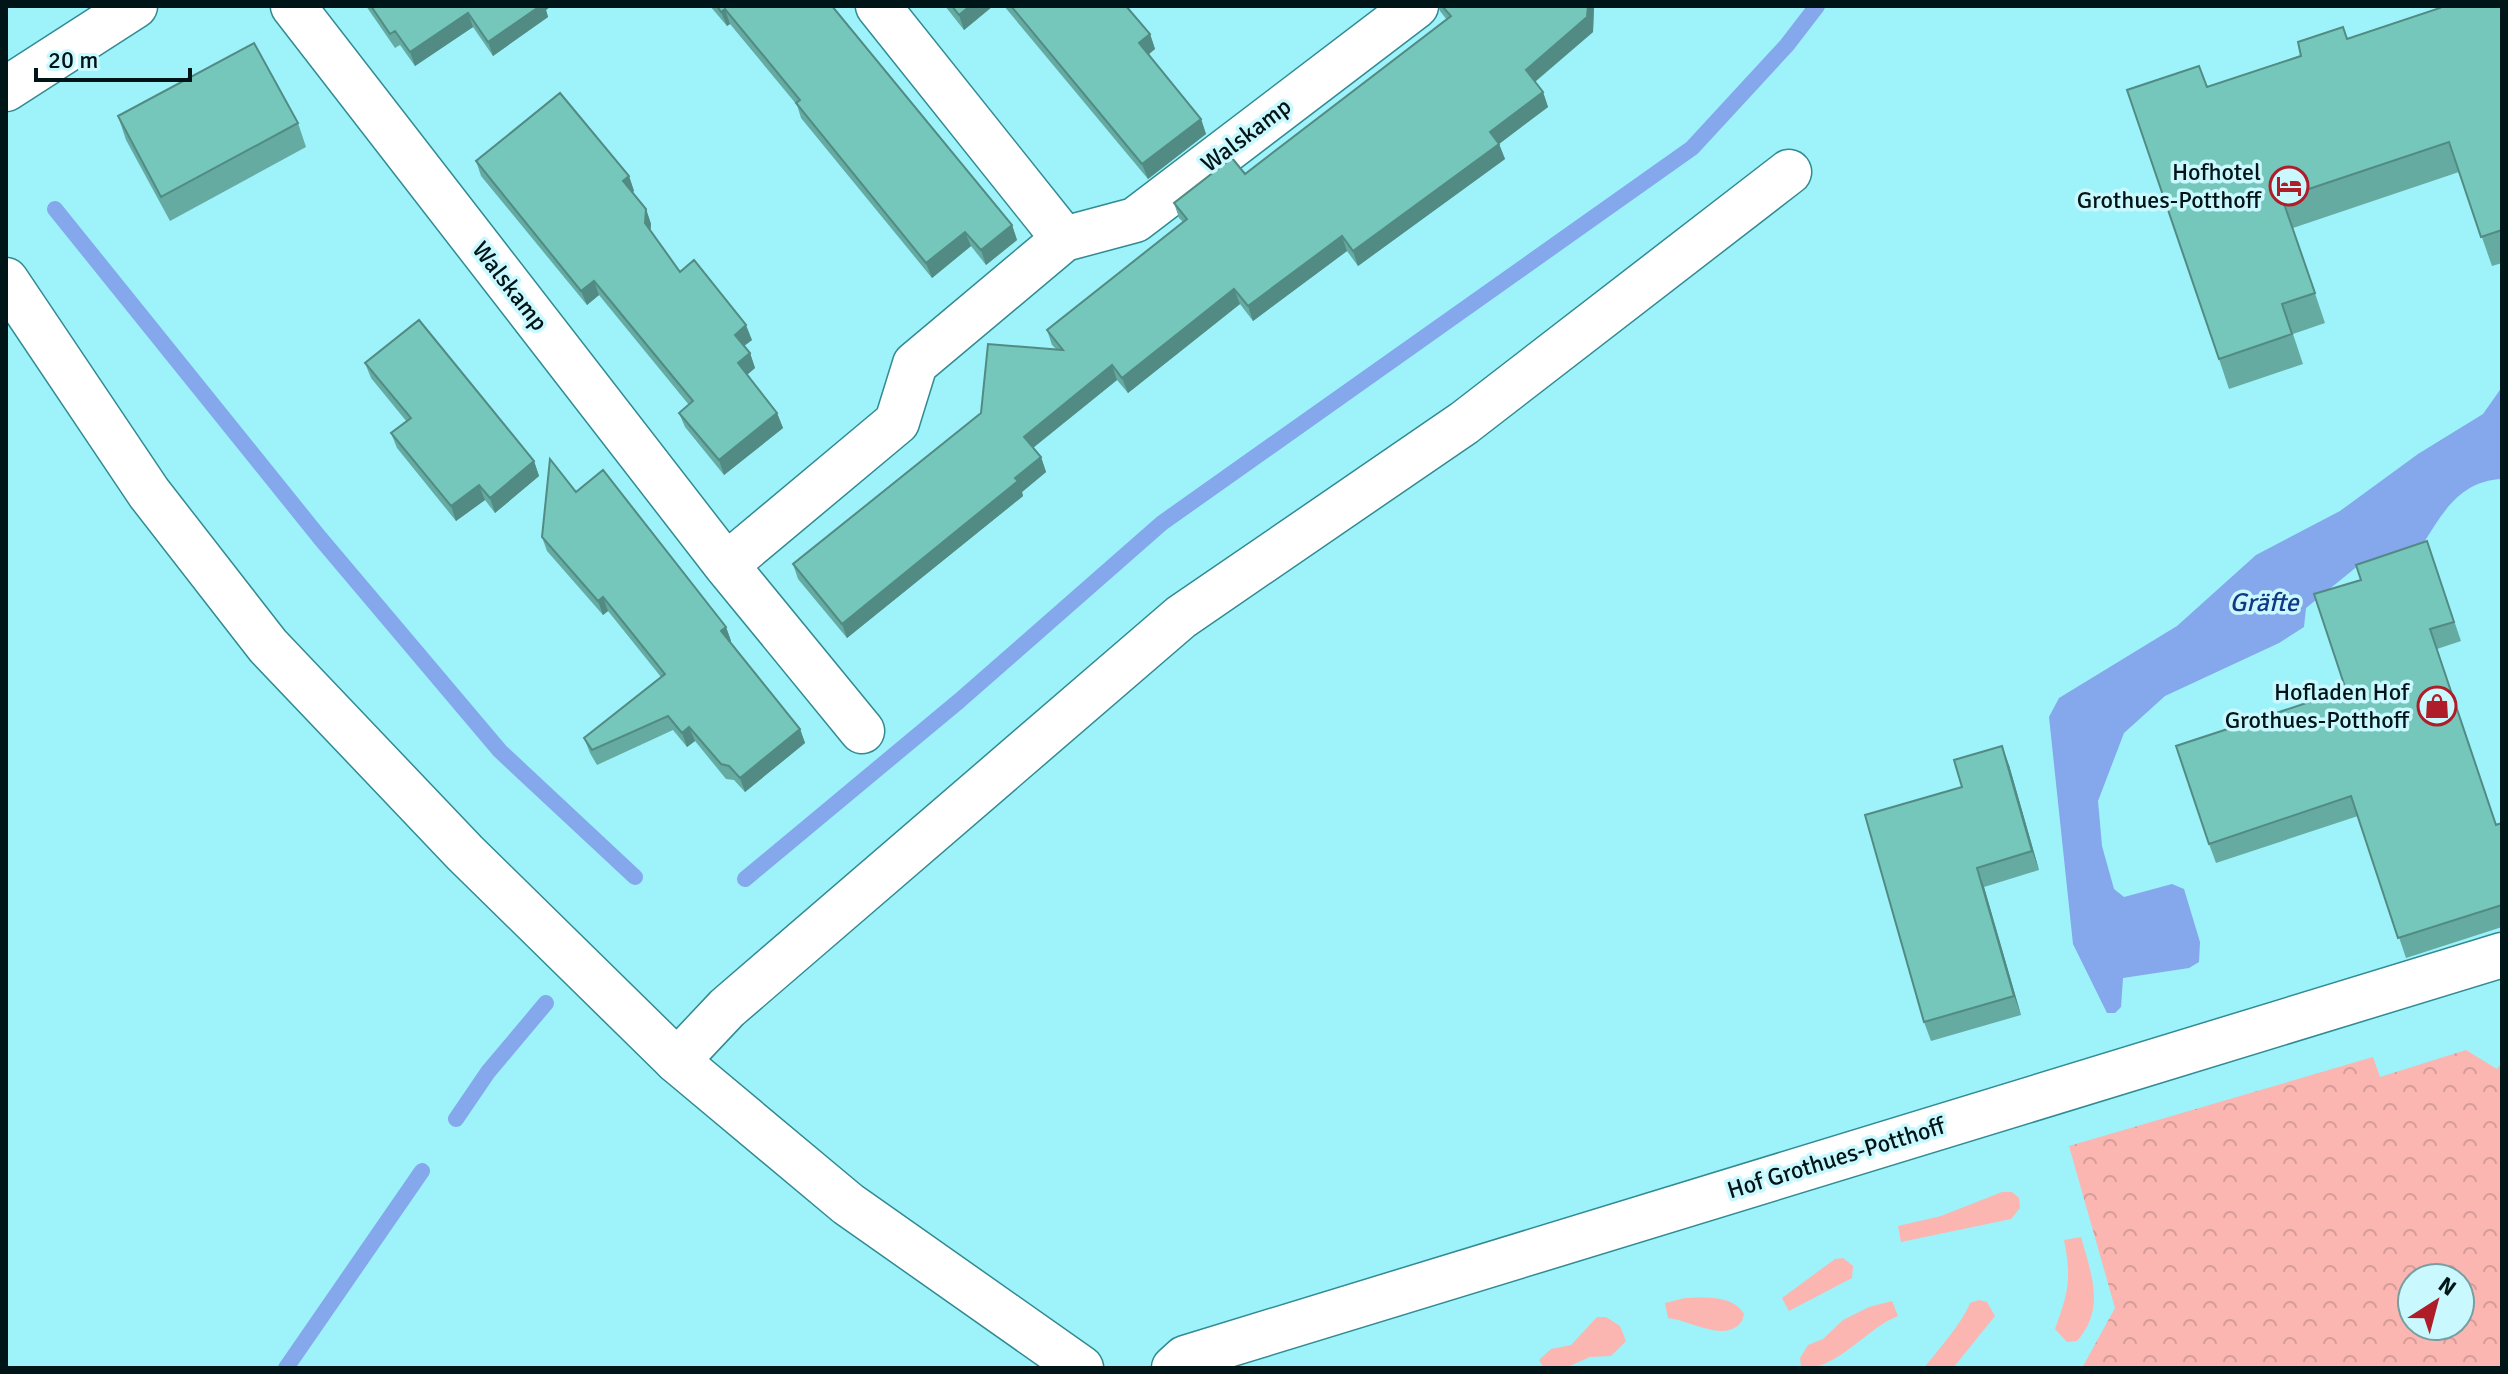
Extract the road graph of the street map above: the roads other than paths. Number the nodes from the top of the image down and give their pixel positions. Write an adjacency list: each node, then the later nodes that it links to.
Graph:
1 (135, 6): 5 (street)
2 (293, 6): 9 (street, Walskamp)
3 (878, 6): 7 (street)
4 (1416, 6): 7 (street, Walskamp)
5 (6, 89)
6 (1789, 172): 12 (street)
7 (1064, 239): 9 (street, Walskamp)
8 (6, 280): 12 (street)
9 (726, 565): 10 (street, Walskamp)
10 (862, 731)
11 (2502, 955): 14 (street, Hof Grothues-Potthoff)
12 (677, 1061): 13 (street)
13 (1081, 1368)
14 (1174, 1368)

